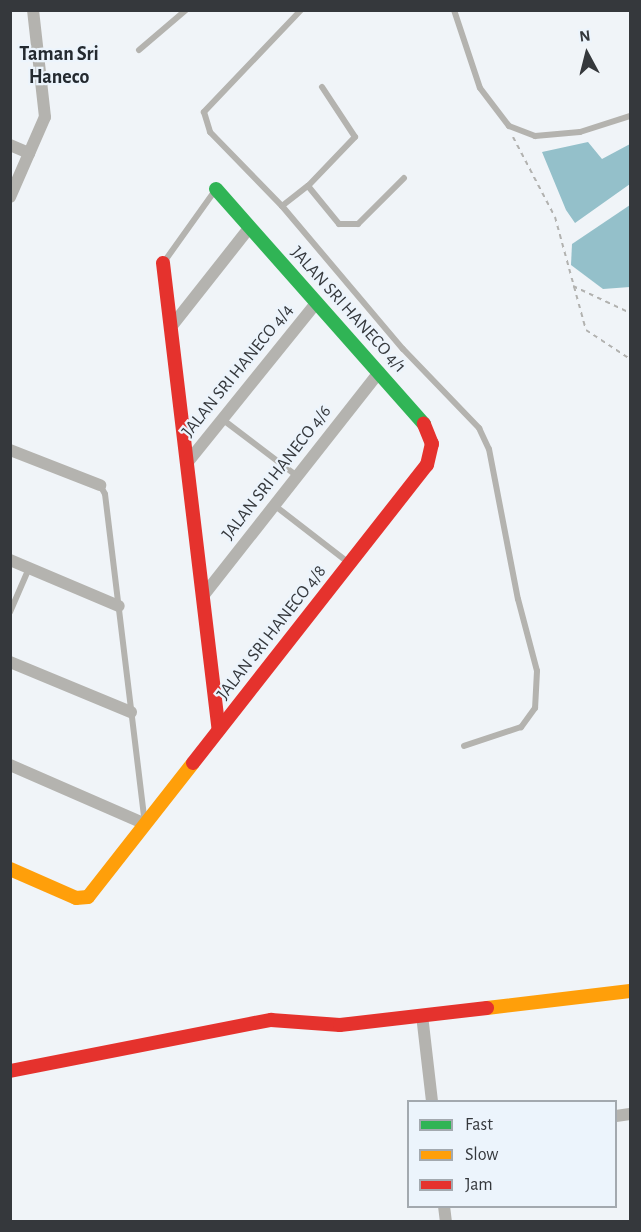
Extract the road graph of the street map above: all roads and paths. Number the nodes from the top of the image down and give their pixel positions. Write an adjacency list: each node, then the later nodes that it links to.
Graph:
1 (33, 10): 10 (street)
2 (186, 10): 5 (lane)
3 (301, 10): 15 (lane)
4 (454, 10): 8 (lane)
5 (139, 50)
6 (322, 87): 12 (lane)
7 (630, 116): 8 (lane)
8 (509, 126): 18 (path)
9 (10, 145): 10 (street)
10 (29, 153): 14 (street)
11 (404, 178): 12 (lane)
12 (308, 186): 15 (lane)
13 (216, 189): 16 (street, JALAN SRI HANECO 4/1); 17 (lane)
14 (10, 197)
15 (282, 206): 40 (lane)
16 (250, 227): 19 (street, JALAN SRI HANECO 4/1); 21 (street)
17 (163, 263): 21 (street)
18 (573, 286): 20 (path); 22 (path)
19 (317, 303): 23 (street, JALAN SRI HANECO 4/1); 24 (street, JALAN SRI HANECO 4/4)
20 (630, 313)
21 (171, 327): 26 (street)
22 (630, 360)
23 (379, 372): 27 (street, JALAN SRI HANECO 4/1); 28 (street, JALAN SRI HANECO 4/6)
24 (222, 419): 26 (street, JALAN SRI HANECO 4/4); 28 (lane)
25 (10, 450): 29 (street)
26 (187, 463): 34 (street)
27 (427, 465): 32 (street, JALAN SRI HANECO 4/8)
28 (297, 476): 30 (street, JALAN SRI HANECO 4/6)
29 (100, 485): 35 (lane)
30 (274, 506): 32 (lane); 34 (street, JALAN SRI HANECO 4/6)
31 (10, 560): 33 (street)
32 (350, 563): 39 (street, JALAN SRI HANECO 4/8)
33 (29, 568): 35 (street); 36 (lane)
34 (202, 596): 39 (street)
35 (119, 606): 38 (lane)
36 (10, 612)
37 (10, 662): 38 (street)
38 (131, 712): 42 (lane)
39 (219, 730): 42 (street, JALAN SRI HANECO 4/8)
40 (464, 746)
41 (10, 765): 42 (street)
42 (145, 824): 43 (street, JALAN SRI HANECO 4/8)
43 (10, 869)
44 (630, 991): 45 (street)
45 (422, 1016): 46 (street); 47 (street)
46 (10, 1071)
47 (432, 1100)

